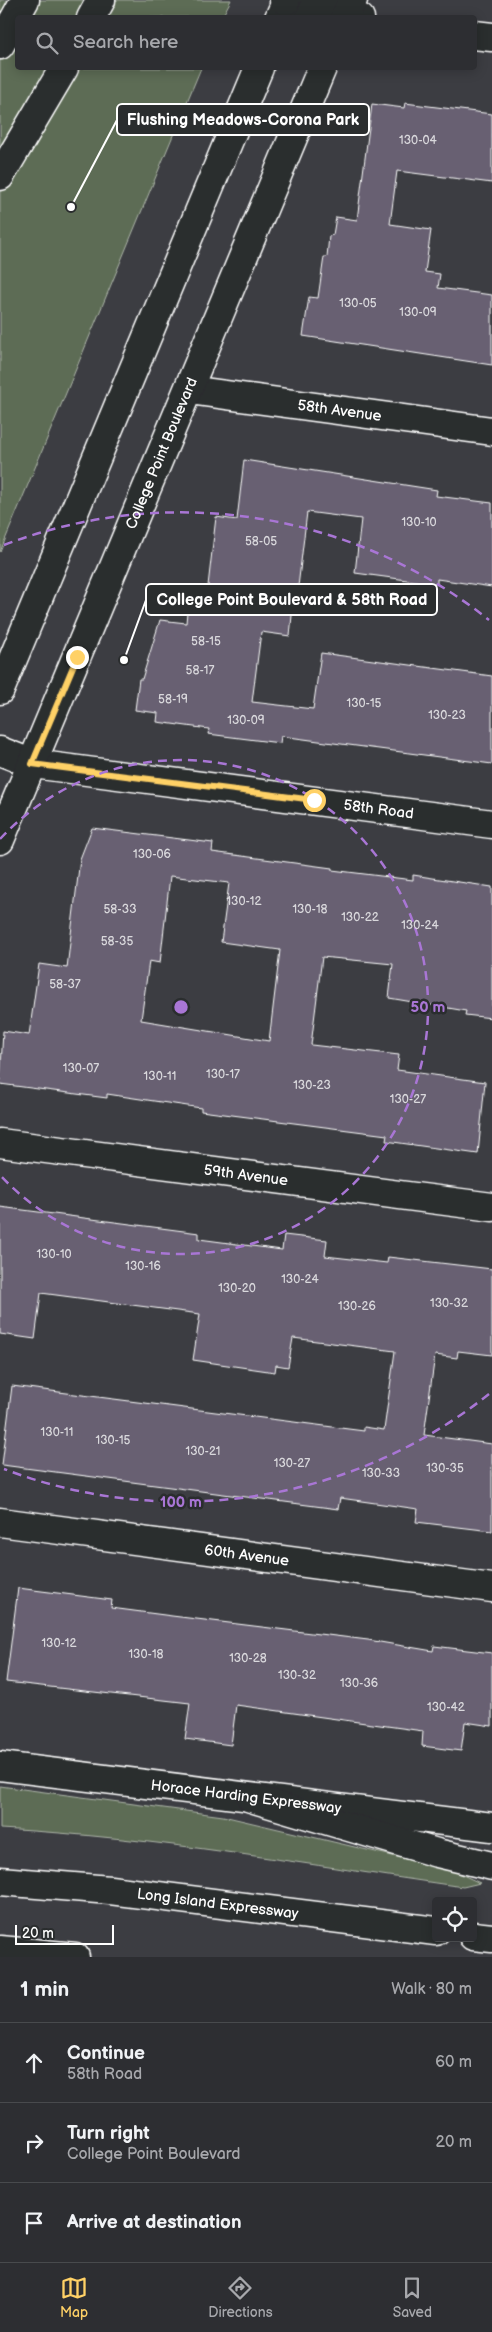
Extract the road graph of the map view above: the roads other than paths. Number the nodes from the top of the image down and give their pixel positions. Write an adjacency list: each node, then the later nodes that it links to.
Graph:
1 (25, 0): 5 (main road)
2 (101, 0): 6 (main road)
3 (284, 5): 4 (main road)
4 (351, 12)
5 (17, 15)
6 (93, 15)
7 (15, 18): 10 (main road)
8 (477, 35): 9 (main road)
9 (492, 37)
10 (0, 45)
11 (63, 70): 14 (main road)
12 (258, 70): 17 (main road)
13 (321, 70): 15 (main road, College Point Boulevard)
14 (0, 176)
15 (189, 390): 16 (main road, 58th Avenue); 19 (main road, College Point Boulevard)
16 (492, 431)
17 (0, 690)
18 (0, 751): 19 (main road, 58th Road)
19 (32, 764): 20 (main road, 58th Road); 21 (main road, College Point Boulevard)
20 (492, 824)
21 (0, 840)
22 (0, 1143): 23 (main road, 59th Avenue)
23 (492, 1207)
24 (0, 1522): 25 (main road, 60th Avenue)
25 (492, 1588)
26 (0, 1766): 27 (main road, Horace Harding Expressway)
27 (251, 1798): 28 (main road, Horace Harding Expressway); 29 (main road)
28 (492, 1827)
29 (492, 1866)
30 (0, 1881): 31 (main road, Long Island Expressway)
31 (432, 1930)
32 (477, 1936): 33 (main road)
33 (492, 1938)
34 (0, 1950): 35 (main road)
35 (75, 1957)

